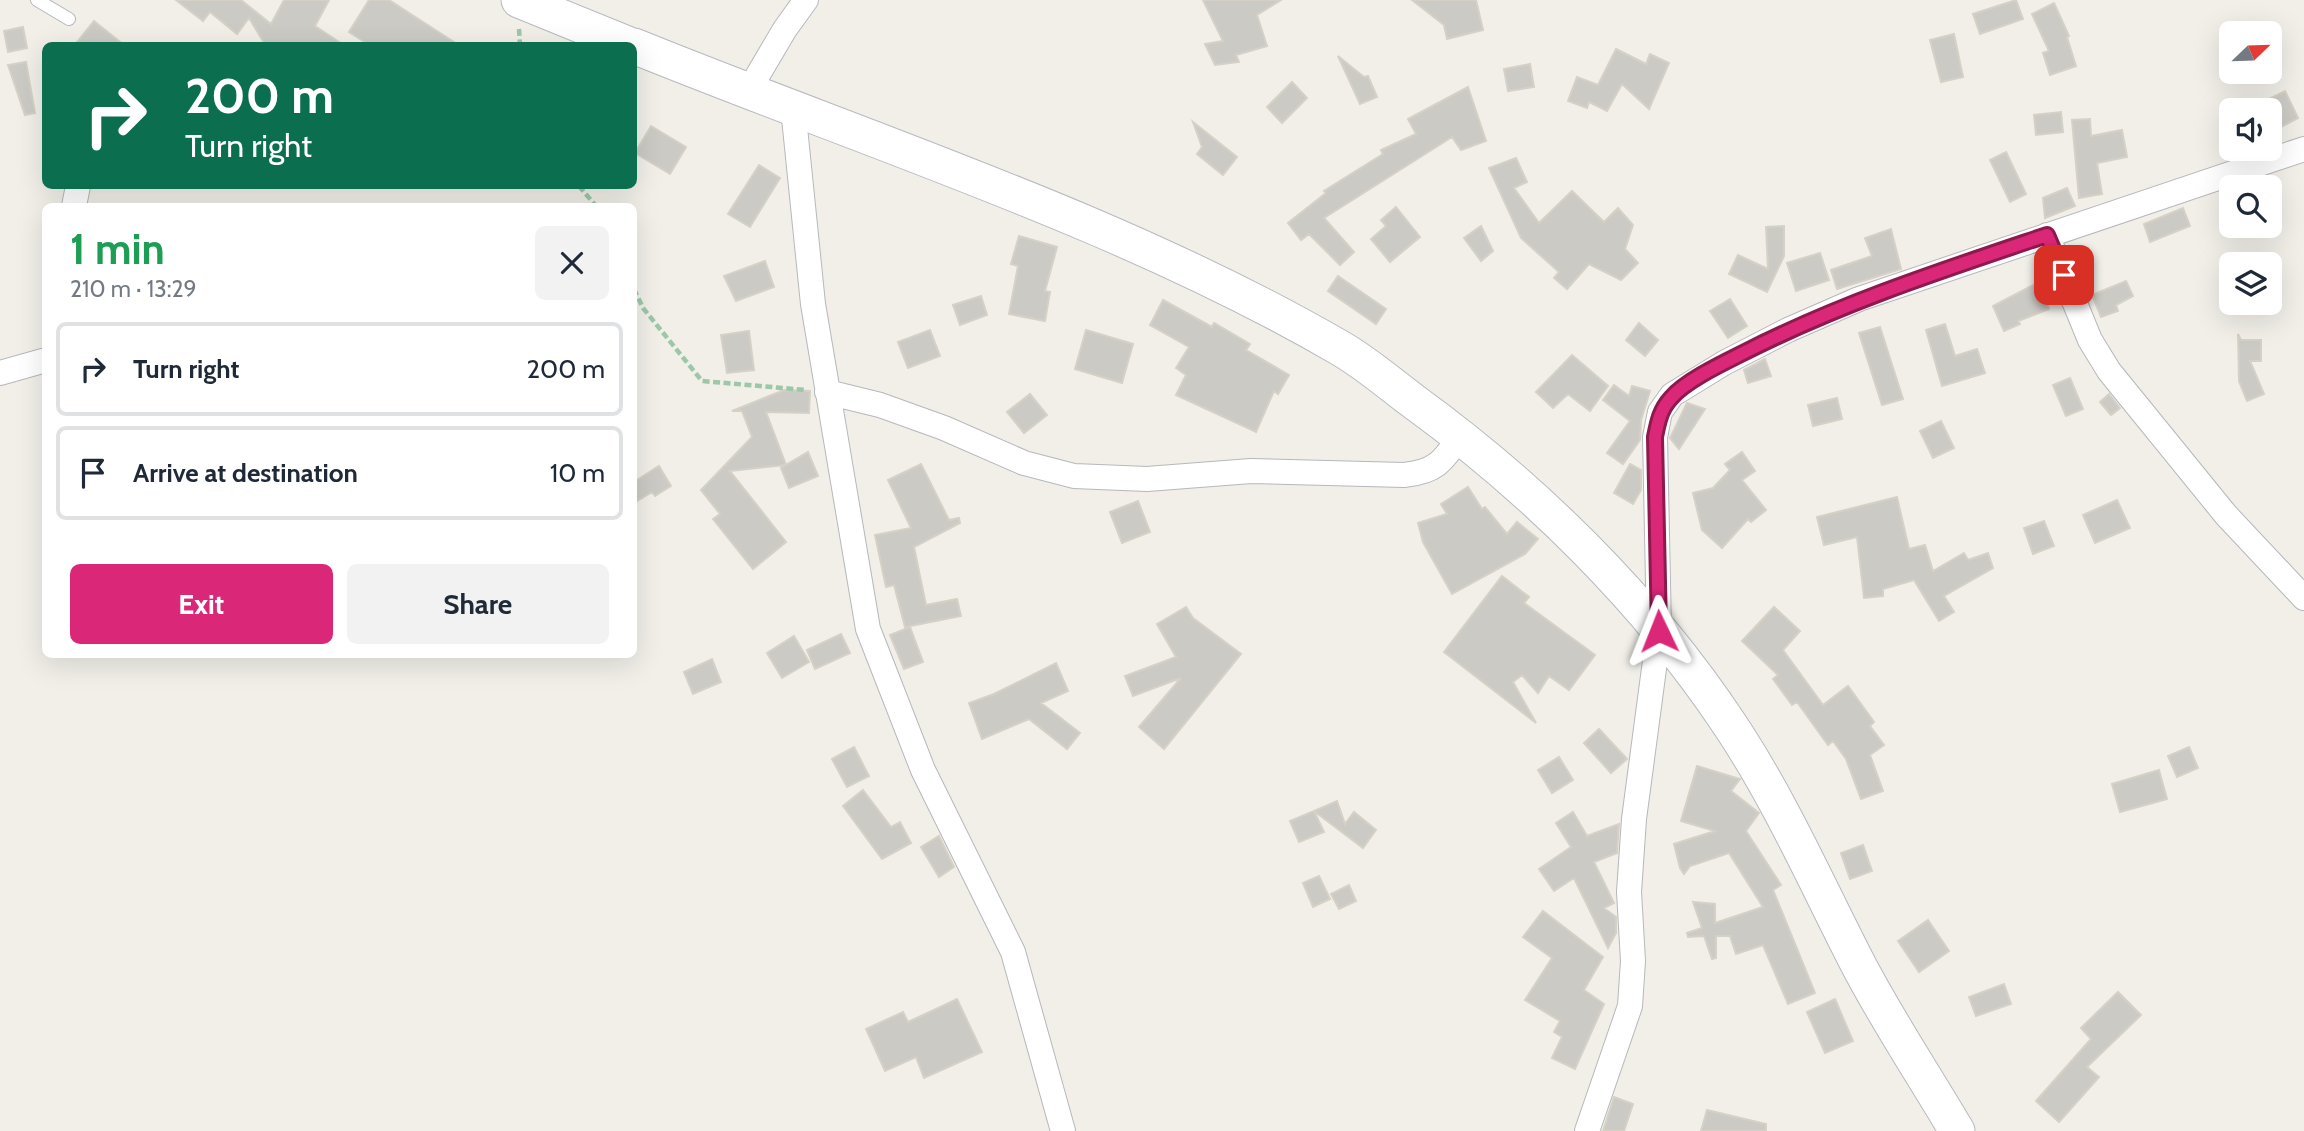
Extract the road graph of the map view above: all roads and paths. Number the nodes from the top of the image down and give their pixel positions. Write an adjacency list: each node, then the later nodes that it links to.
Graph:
1 (37, 0): 5 (lane)
2 (519, 0): 7 (main road)
3 (786, 0): 6 (street)
4 (806, 0): 6 (street)
5 (69, 19)
6 (785, 29): 9 (street)
7 (623, 42)
8 (637, 48): 9 (main road)
9 (749, 90): 10 (main road)
10 (793, 107): 18 (street); 19 (main road)
11 (2304, 149): 14 (street)
12 (582, 189): 13 (path)
13 (593, 203)
14 (2047, 235): 20 (street); 21 (street)
15 (637, 294): 18 (path)
16 (42, 361): 17 (street)
17 (0, 373)
18 (827, 392): 19 (street); 22 (street)
19 (1460, 436): 21 (main road)
20 (2304, 598)
21 (1659, 631): 23 (street); 24 (main road)
22 (1063, 1131)
23 (1587, 1131)
24 (1957, 1131)

